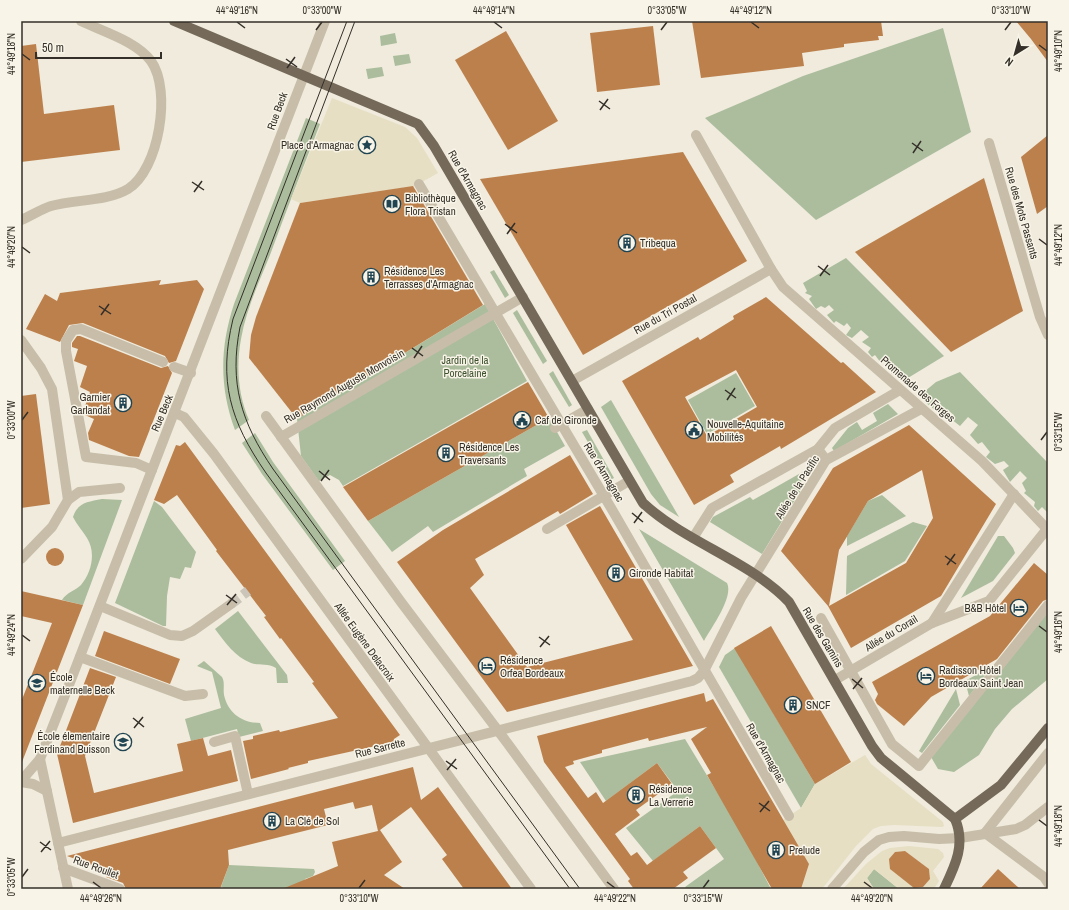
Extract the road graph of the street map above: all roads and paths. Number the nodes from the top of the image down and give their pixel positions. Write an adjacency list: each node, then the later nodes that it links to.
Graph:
1 (81, 21): 8 (street)
2 (174, 21): 4 (main road, Rue d'Armagnac)
3 (325, 21): 4 (street, Rue Beck)
4 (303, 75): 10 (main road, Rue d'Armagnac); 16 (street, Rue Beck)
5 (696, 135): 9 (street, Promenade des Forges)
6 (989, 143): 12 (street, Rue des Mots Passants)
7 (419, 184): 11 (street, Rue d'Armagnac)
8 (21, 220)
9 (770, 269): 17 (street, Rue du Tri Postal); 18 (street, Promenade des Forges)
10 (523, 297): 11 (street, Rue Raymond Auguste Monvoisin); 17 (main road, Rue d'Armagnac)
11 (496, 312): 23 (street, Rue d'Armagnac); 24 (street, Rue Raymond Auguste Monvoisin)
12 (1048, 335)
13 (21, 340): 32 (street)
14 (163, 362): 27 (street)
15 (174, 367): 16 (street)
16 (191, 373): 21 (street, Rue Beck)
17 (572, 381): 19 (main road, Rue d'Armagnac)
18 (900, 390): 20 (street, Promenade des Forges); 25 (street)
19 (588, 409): 23 (street); 28 (main road, Rue d'Armagnac)
20 (922, 409): 26 (street, Allée de la Pacific); 30 (street, Promenade des Forges)
21 (175, 413): 27 (street, Rue Beck); 52 (street, Allée Eugène Delacroix)
22 (266, 416): 24 (street)
23 (558, 427): 31 (street, Rue d'Armagnac)
24 (281, 437): 50 (street)
25 (818, 449): 26 (street); 36 (street)
26 (826, 460): 38 (street, Allée de la Pacific)
27 (152, 470): 41 (street, Rue Beck)
28 (629, 481): 31 (street); 33 (main road, Rue d'Armagnac)
29 (120, 488): 32 (street)
30 (1014, 494): 35 (street, Promenade des Forges); 43 (street, Allée du Corail)
31 (604, 496): 34 (street); 45 (street, Rue d'Armagnac)
32 (68, 500): 37 (street)
33 (643, 503): 36 (main road, Rue des Gamins)
34 (547, 529)
35 (1048, 530): 43 (street)
36 (693, 538): 38 (main road, Rue des Gamins)
37 (21, 559)
38 (755, 576): 45 (street, Allée de la Pacific); 47 (main road, Rue des Gamins)
39 (231, 604): 41 (street)
40 (1048, 605): 46 (street)
41 (100, 606): 44 (street, Rue Beck)
42 (821, 618): 46 (street)
43 (932, 622): 46 (street, Allée du Corail)
44 (80, 657): 48 (street); 54 (street, Rue Beck)
45 (704, 671): 50 (street, Rue Sarrette); 59 (street, Rue d'Armagnac)
46 (851, 671): 47 (street, Allée du Corail)
47 (835, 680): 60 (main road, Rue des Gamins)
48 (203, 694)
49 (1048, 728): 60 (main road)
50 (498, 731): 52 (street, Rue Sarrette); 69 (street)
51 (214, 742): 57 (street)
52 (427, 748): 57 (street, Rue Sarrette); 68 (street, Allée Eugène Delacroix)
53 (1048, 753): 61 (street)
54 (40, 758): 55 (street, Rue Beck); 56 (street)
55 (21, 782): 56 (street)
56 (47, 791): 63 (street)
57 (248, 794): 63 (street, Rue Sarrette)
58 (1048, 807): 61 (street)
59 (789, 816)
60 (955, 819): 62 (main road)
61 (985, 834): 62 (street); 65 (street)
62 (960, 838): 70 (street); 71 (main road)
63 (58, 843): 64 (street)
64 (63, 868): 66 (street); 67 (street, Rue Roullet)
65 (1048, 883)
66 (68, 889)
67 (120, 889)
68 (531, 889)
69 (614, 889)
70 (832, 889)
71 (944, 889)

